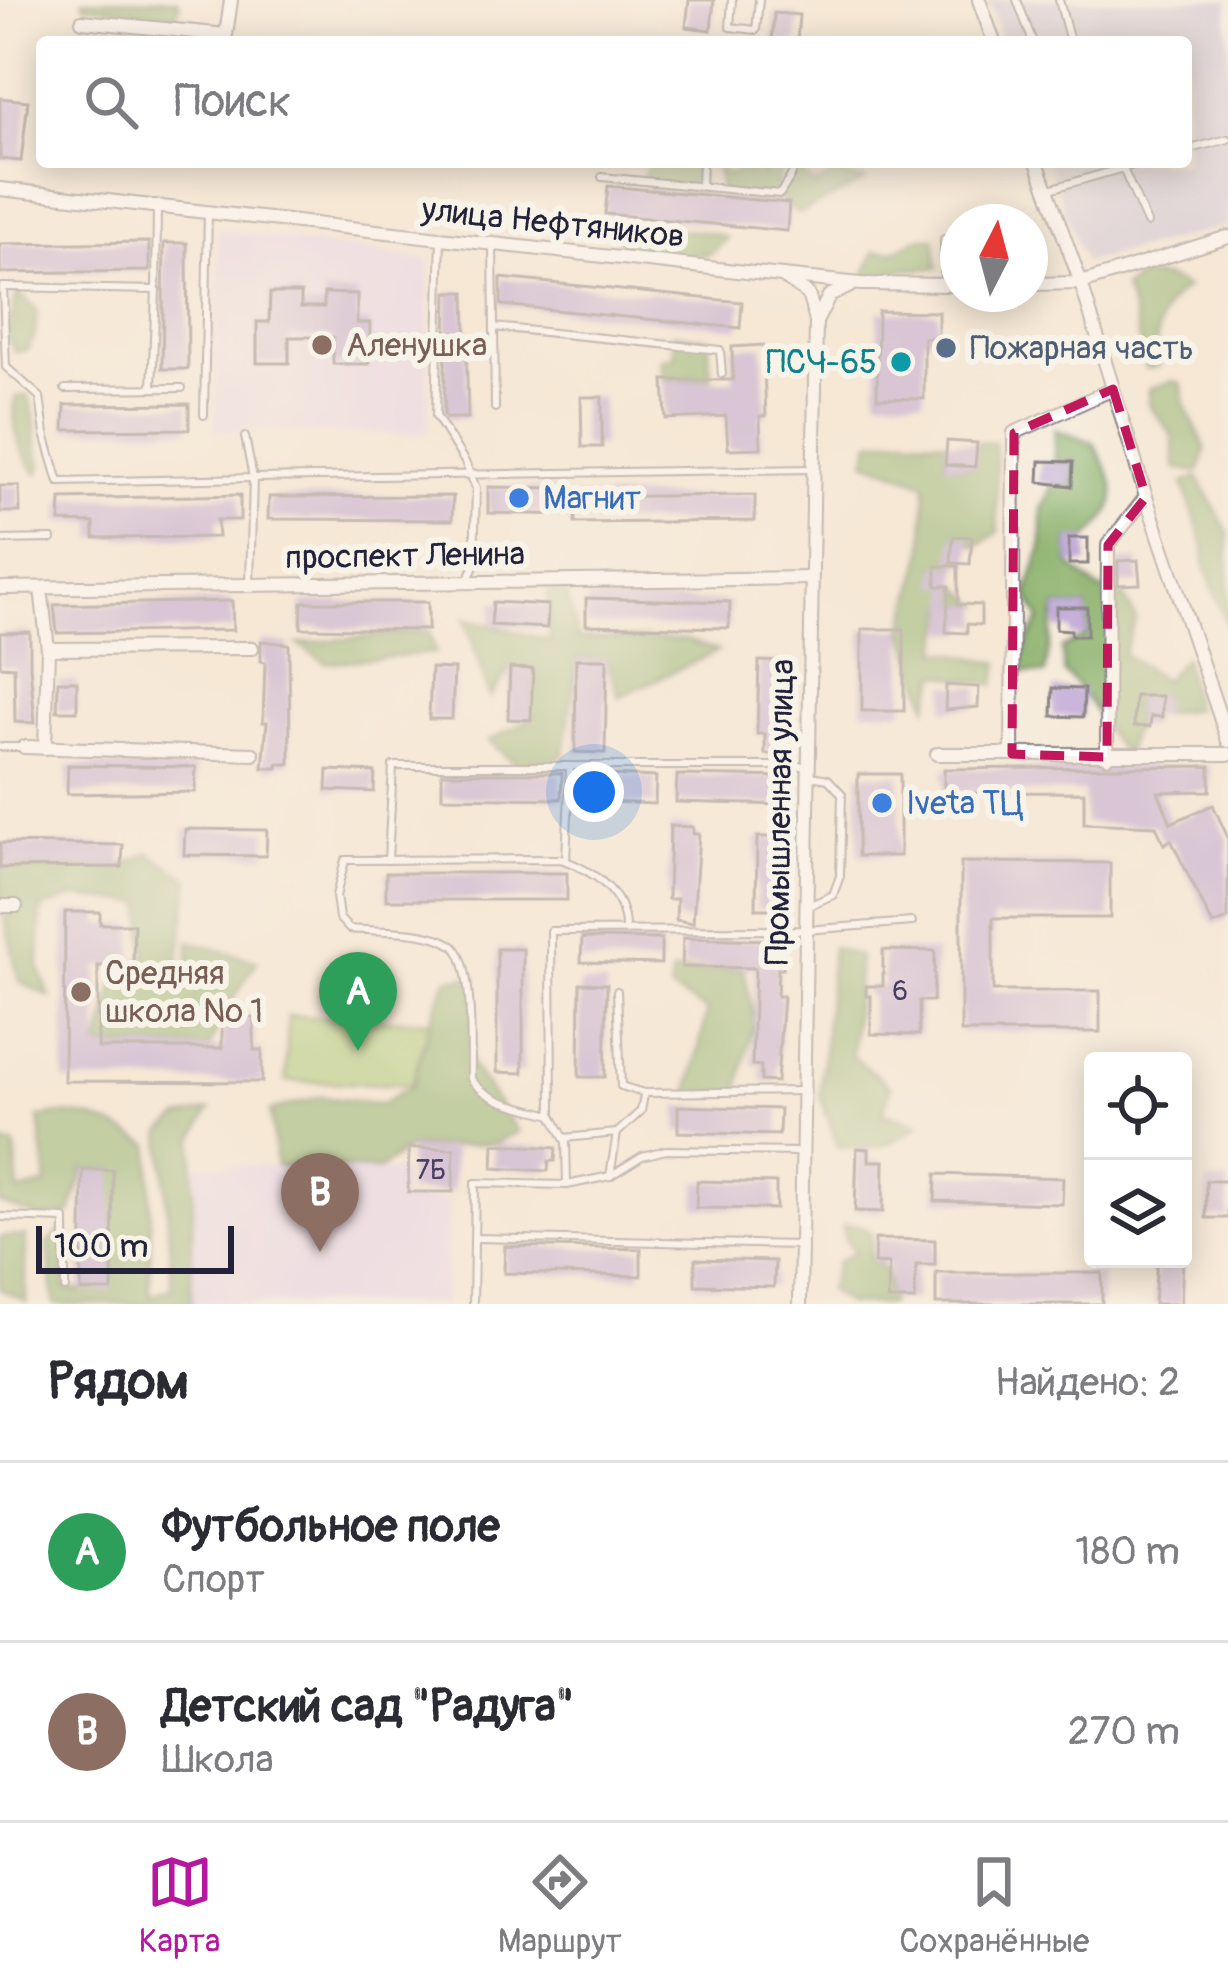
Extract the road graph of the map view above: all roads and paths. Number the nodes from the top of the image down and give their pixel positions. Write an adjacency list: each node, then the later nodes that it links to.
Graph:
1 (231, 0): 7 (street)
2 (733, 0): 3 (lane)
3 (759, 0)
4 (979, 0): 8 (street)
5 (1017, 0): 9 (lane)
6 (1059, 0): 10 (lane)
7 (82, 21)
8 (992, 36)
9 (1031, 36)
10 (1068, 36)
11 (1228, 139): 12 (lane)
12 (1192, 149)
13 (702, 168): 19 (lane)
14 (1039, 168): 21 (street)
15 (1112, 168): 21 (lane)
16 (1122, 168): 24 (lane)
17 (792, 174): 19 (lane)
18 (602, 177): 19 (lane)
19 (700, 186)
20 (0, 189): 22 (street, улица Нефтяников)
21 (1047, 189): 29 (street)
22 (158, 207): 23 (street, улица Нефтяников); 34 (lane)
23 (208, 212): 26 (street, улица Нефтяников); 43 (lane)
24 (1147, 223)
25 (1228, 237): 29 (street)
26 (441, 238): 27 (street, улица Нефтяников); 46 (lane)
27 (493, 244): 28 (street, улица Нефтяников); 36 (lane)
28 (782, 276): 30 (street, улица Нефтяников); 35 (street)
29 (1081, 283): 31 (street); 41 (street)
30 (861, 284): 32 (street, улица Нефтяников); 35 (street)
31 (1048, 284)
32 (940, 285)
33 (2, 287): 34 (lane); 47 (lane)
34 (156, 290): 38 (lane)
35 (817, 321): 45 (street, Промышленная улица)
36 (494, 327): 37 (lane); 42 (lane)
37 (722, 374)
38 (152, 387): 39 (lane); 40 (lane)
39 (182, 388)
40 (65, 389)
41 (1113, 389): 48 (street); 64 (street)
42 (495, 408)
43 (204, 415)
44 (245, 437): 47 (lane)
45 (813, 469): 46 (lane); 51 (street, Промышленная улица)
46 (470, 475): 47 (lane); 52 (lane)
47 (253, 478): 53 (lane)
48 (1146, 497): 58 (street); 66 (street)
49 (0, 539): 50 (lane)
50 (52, 539)
51 (811, 578): 52 (street, проспект Ленина); 68 (street, Промышленная улица)
52 (466, 582): 53 (street, проспект Ленина)
53 (250, 584): 55 (street, проспект Ленина)
54 (0, 588): 55 (street, проспект Ленина)
55 (41, 588): 57 (street)
56 (252, 648): 57 (street)
57 (48, 649): 61 (street)
58 (1228, 741)
59 (0, 747): 60 (lane)
60 (24, 747): 61 (street)
61 (45, 748): 62 (street)
62 (254, 754)
63 (937, 754): 64 (street)
64 (1012, 754): 66 (street)
65 (1228, 754): 66 (street)
66 (1107, 757)
67 (570, 768): 68 (lane); 69 (lane); 70 (lane)
68 (808, 771): 73 (street, Промышленная улица); 73 (lane)
69 (388, 860): 70 (lane); 80 (lane)
70 (566, 861): 75 (lane)
71 (0, 906): 72 (street)
72 (16, 906)
73 (806, 907): 76 (street, Промышленная улица)
74 (912, 922): 76 (lane)
75 (626, 930): 76 (lane); 80 (lane)
76 (806, 930): 78 (street, Промышленная улица)
77 (617, 992): 79 (lane)
78 (803, 1091): 79 (lane); 83 (street, Промышленная улица)
79 (644, 1094): 81 (lane)
80 (552, 1115): 82 (lane)
81 (617, 1132): 82 (lane); 84 (lane)
82 (564, 1138): 85 (lane)
83 (802, 1152): 84 (lane); 88 (street, Промышленная улица)
84 (610, 1176): 85 (lane)
85 (567, 1185): 87 (lane)
86 (0, 1217): 89 (lane)
87 (474, 1238): 88 (lane); 90 (lane)
88 (801, 1246): 91 (street, Промышленная улица)
89 (65, 1288)
90 (472, 1304)
91 (800, 1304)

